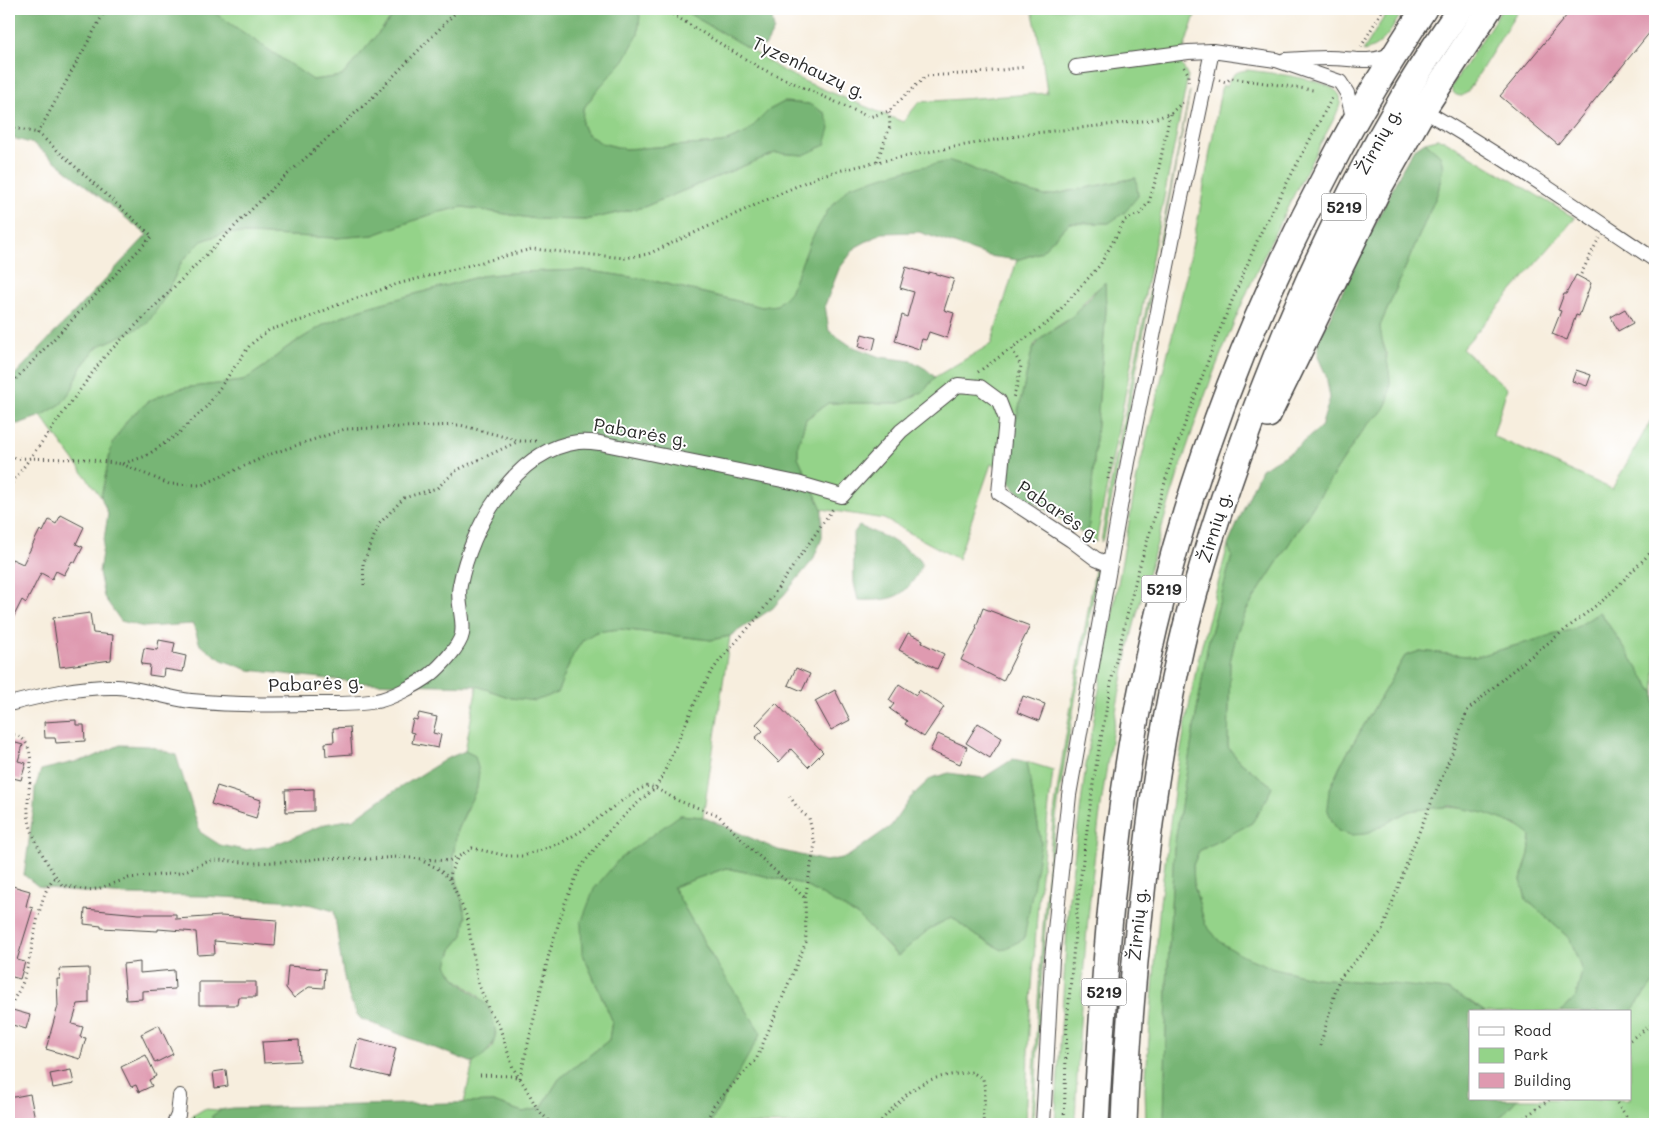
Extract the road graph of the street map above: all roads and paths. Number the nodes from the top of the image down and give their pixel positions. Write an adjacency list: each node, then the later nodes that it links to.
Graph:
1 (106, 9): 25 (path)
2 (456, 9): 37 (path)
3 (664, 9): 21 (path, Tyzenhauzų g.)
4 (1383, 9): 11 (path)
5 (1424, 9): 9 (highway, Žirnių g. / 5219)
6 (1460, 9): 41 (highway, Žirnių g. / 5219)
7 (1489, 9): 20 (highway, 5219)
8 (1212, 51): 10 (street); 13 (street); 15 (street)
9 (1396, 52): 11 (street); 23 (highway, Žirnių g. / 5219)
10 (1276, 60): 11 (street); 23 (street)
11 (1353, 60)
12 (1025, 67): 21 (path)
13 (1076, 67)
14 (1189, 75): 15 (path)
15 (1206, 78): 16 (path); 43 (street)
16 (1317, 90)
17 (1326, 92): 18 (path)
18 (1334, 94)
19 (1185, 100): 22 (path)
20 (1423, 110): 27 (street); 41 (highway, 5219)
21 (890, 111): 26 (path)
22 (1171, 113): 26 (path); 30 (path)
23 (1355, 121): 71 (highway, Žirnių g. / 5219)
24 (9, 127): 25 (path)
25 (38, 133): 32 (path)
26 (877, 162): 38 (path)
27 (1606, 227): 28 (street); 29 (path)
28 (1655, 260)
29 (1581, 274)
30 (1012, 349): 31 (path); 33 (path)
31 (958, 385): 33 (street); 40 (street)
32 (9, 386)
33 (1006, 420): 43 (street, Pabarės g.)
34 (520, 441): 35 (path); 38 (path); 44 (path)
35 (539, 441)
36 (9, 458): 37 (path)
37 (30, 458): 38 (path); 39 (path)
38 (122, 464)
39 (9, 487)
40 (842, 496): 45 (street, Pabarės g.); 47 (path)
41 (1220, 508): 60 (highway, Žirnių g. / 5219)
42 (1655, 548): 57 (path)
43 (1108, 564): 70 (street)
44 (364, 585)
45 (9, 704)
46 (9, 733): 51 (path)
47 (655, 788): 49 (path); 53 (path); 59 (path)
48 (788, 794): 53 (path)
49 (458, 857): 50 (path); 52 (path)
50 (421, 860): 51 (path); 52 (path)
51 (56, 877): 54 (path)
52 (450, 879): 59 (path)
53 (805, 898): 67 (path)
54 (13, 1001)
55 (1655, 1022): 56 (path)
56 (1632, 1039)
57 (1320, 1046)
58 (480, 1075): 59 (path)
59 (520, 1078): 66 (path)
60 (1125, 1089): 72 (highway, Žirnių g. / 5219); 73 (highway)
61 (180, 1096): 64 (street)
62 (1549, 1100): 74 (path)
63 (1615, 1100): 75 (path)
64 (176, 1120): 65 (path)
65 (241, 1124)
66 (552, 1124)
67 (705, 1124)
68 (878, 1124): 69 (path)
69 (983, 1124)
70 (1043, 1124)
71 (1096, 1124)
72 (1124, 1124)
73 (1131, 1124)
74 (1516, 1124)
75 (1632, 1124)

